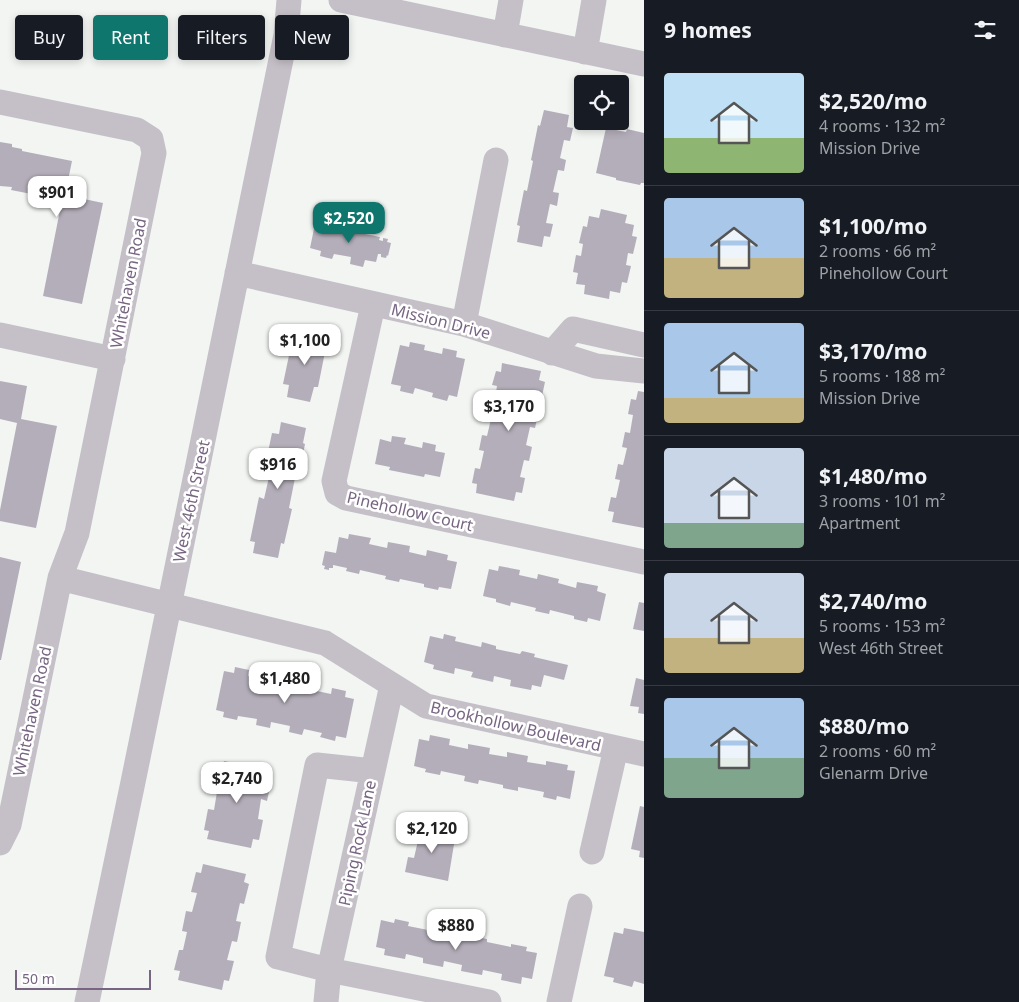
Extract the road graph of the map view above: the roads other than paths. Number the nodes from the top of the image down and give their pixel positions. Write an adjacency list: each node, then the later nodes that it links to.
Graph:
1 (290, 0): 10 (street, West 46th Street)
2 (341, 0): 5 (street)
3 (511, 0): 5 (street)
4 (594, 0): 6 (street)
5 (505, 35): 6 (street)
6 (585, 52): 7 (street)
7 (644, 64)
8 (0, 102): 16 (street, Whitehaven Road)
9 (496, 160): 12 (street)
10 (237, 273): 11 (street, Mission Drive); 20 (street, West 46th Street)
11 (373, 305): 12 (street, Mission Drive); 18 (street, Pinehollow Court)
12 (464, 324): 15 (street, Mission Drive)
13 (0, 336): 16 (street)
14 (644, 345): 15 (street)
15 (552, 353): 17 (street, Mission Drive)
16 (113, 358): 19 (street, Whitehaven Road)
17 (644, 371)
18 (644, 562)
19 (60, 578): 20 (street); 25 (street, Whitehaven Road)
20 (169, 605): 21 (street, Brookhollow Boulevard); 31 (street, West 46th Street)
21 (392, 685): 22 (street, Brookhollow Boulevard); 24 (street, Piping Rock Lane)
22 (616, 748): 23 (street, Brookhollow Boulevard); 27 (street)
23 (644, 754)
24 (373, 772): 29 (street, Piping Rock Lane); 29 (street)
25 (8, 791): 26 (street, Whitehaven Road)
26 (0, 842)
27 (592, 852)
28 (580, 906): 34 (street)
29 (329, 970): 30 (street); 32 (street, Piping Rock Lane)
30 (417, 995): 33 (street)
31 (87, 1002)
32 (326, 1002)
33 (489, 1002)
34 (560, 1002)

